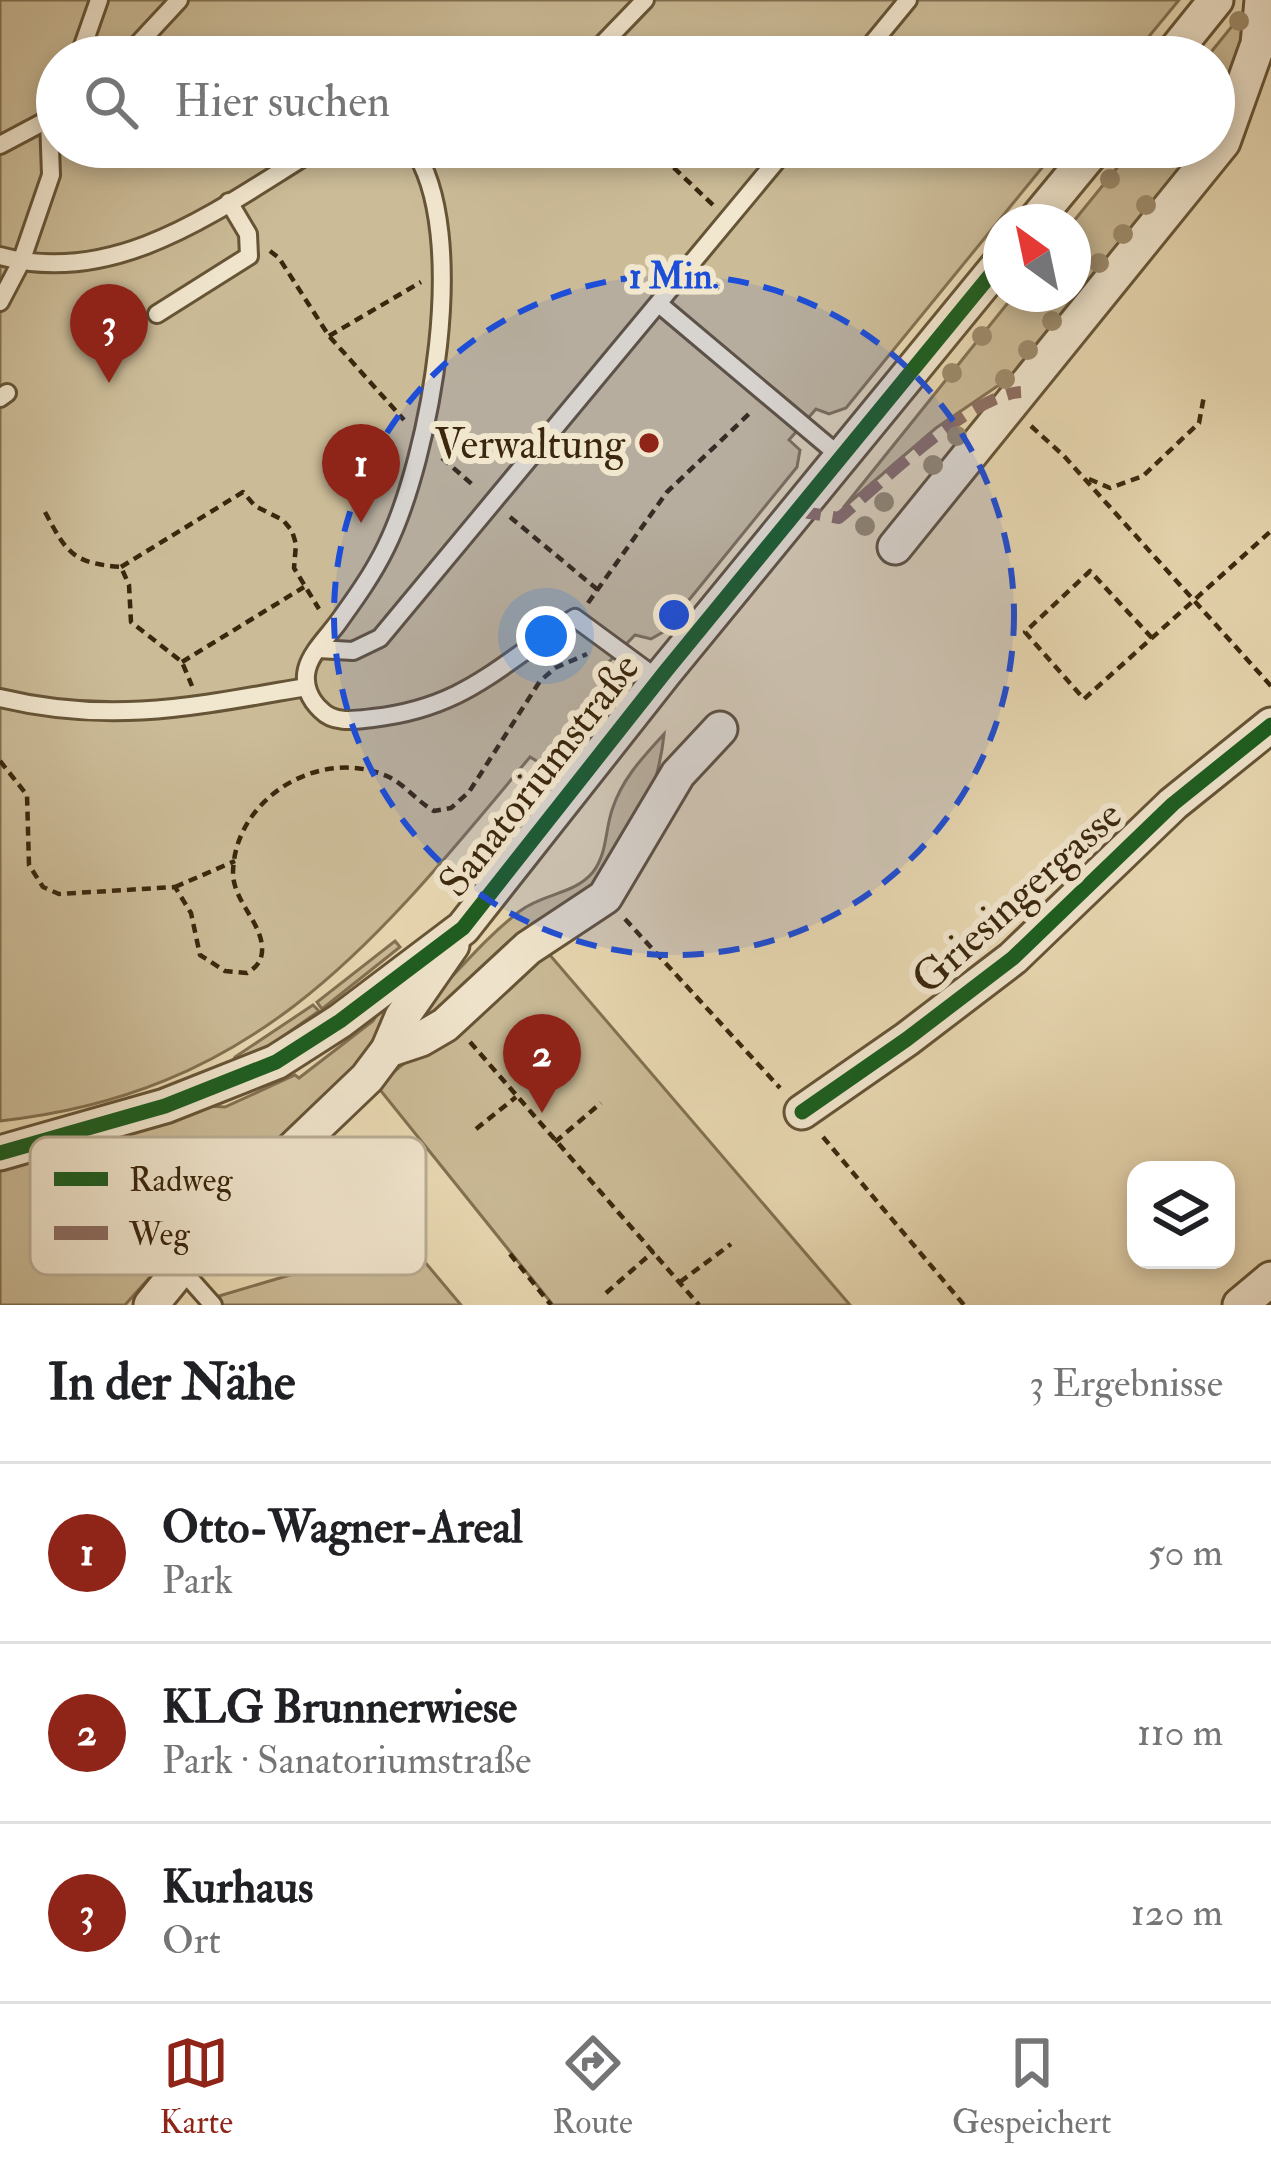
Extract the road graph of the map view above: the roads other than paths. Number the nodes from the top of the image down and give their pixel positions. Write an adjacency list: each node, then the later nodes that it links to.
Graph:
1 (99, 0): 7 (lane)
2 (179, 0): 8 (lane)
3 (645, 0): 9 (lane)
4 (908, 0): 10 (lane)
5 (1216, 0): 11 (street)
6 (1262, 0): 12 (street)
7 (86, 36)
8 (146, 36)
9 (610, 36)
10 (878, 36)
11 (1186, 36)
12 (1235, 108)
13 (36, 123): 14 (lane)
14 (0, 145)
15 (51, 168): 24 (lane)
16 (286, 168): 21 (lane)
17 (423, 168): 31 (lane)
18 (771, 168): 27 (lane)
19 (1079, 168): 22 (street)
20 (1202, 168): 30 (street)
21 (230, 202): 24 (lane); 28 (lane)
22 (1049, 204)
23 (0, 256): 24 (lane)
24 (21, 262): 26 (lane)
25 (983, 284): 29 (street, Sanatoriumstraße)
26 (0, 302)
27 (659, 304): 29 (lane); 31 (lane)
28 (157, 314)
29 (841, 457): 32 (street, Sanatoriumstraße)
30 (895, 547)
31 (318, 649): 33 (lane)
32 (658, 680): 33 (lane); 37 (street, Sanatoriumstraße)
33 (306, 687): 34 (lane)
34 (0, 698)
35 (1271, 724): 39 (street, Griesingergasse)
36 (720, 729): 38 (street)
37 (463, 928): 38 (street); 40 (street, Sanatoriumstraße)
38 (388, 1050): 41 (street)
39 (802, 1112)
40 (56, 1137)
41 (306, 1137)
42 (30, 1144): 43 (street, Sanatoriumstraße)
43 (0, 1153)
44 (176, 1275): 47 (street)
45 (186, 1275): 48 (lane)
46 (1271, 1279): 49 (street)
47 (151, 1305)
48 (213, 1305)
49 (1240, 1305)

